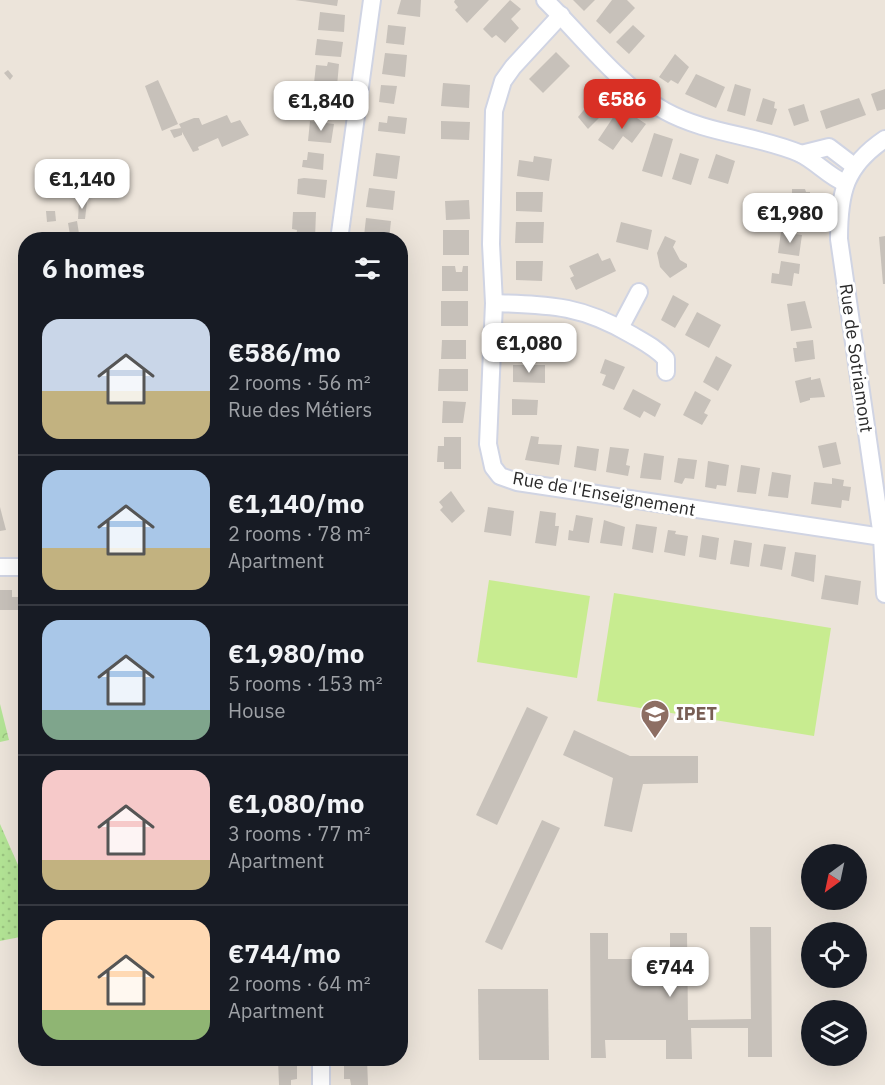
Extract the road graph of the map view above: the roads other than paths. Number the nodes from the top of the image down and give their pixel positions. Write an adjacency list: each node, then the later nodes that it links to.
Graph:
1 (372, 0): 8 (street)
2 (545, 0): 3 (street)
3 (561, 15): 5 (street); 10 (street, Rue de l'Enseignement)
4 (885, 139): 6 (street, Rue de Sotriamont)
5 (801, 154): 6 (street); 7 (street)
6 (854, 166): 7 (street, Rue de Sotriamont)
7 (845, 183): 13 (street, Rue de Sotriamont)
8 (340, 232)
9 (639, 292): 11 (street)
10 (494, 303): 11 (street); 14 (street, Rue de l'Enseignement)
11 (620, 328): 12 (street)
12 (666, 372)
13 (878, 465): 14 (street, Rue de Sotriamont)
14 (882, 537): 17 (street, Rue de Sotriamont)
15 (0, 567): 16 (street)
16 (18, 567)
17 (885, 594)
18 (321, 1066): 19 (street)
19 (321, 1085)

